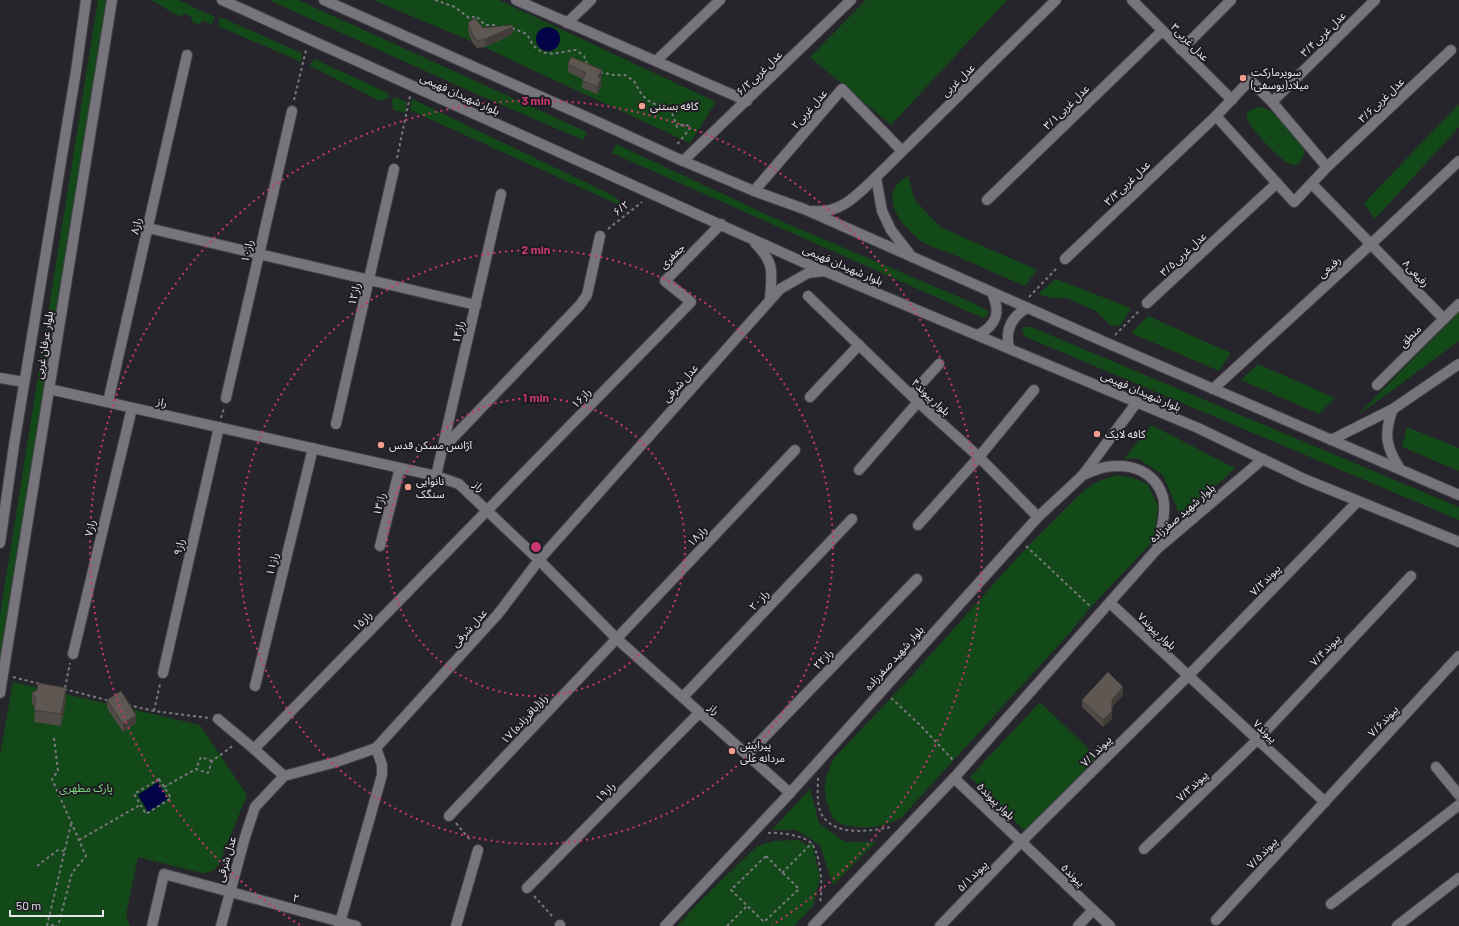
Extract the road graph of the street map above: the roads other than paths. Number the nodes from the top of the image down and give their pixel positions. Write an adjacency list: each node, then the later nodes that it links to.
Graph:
1 (86, 0): 61 (street, بلوار عرفان غربی)
2 (112, 0): 63 (street, بلوار عرفان غربی)
3 (222, 0): 36 (street, بلوار شهیدان فهیمی)
4 (324, 0): 25 (street)
5 (516, 0): 13 (street)
6 (591, 0): 13 (street)
7 (720, 0): 18 (street)
8 (851, 0): 20 (street, ۶/۲عدل غربی)
9 (1132, 0): 14 (street, عدل غربی۳)
10 (1231, 0): 15 (street)
11 (1375, 0): 21 (street, عدل غربی۳/۴)
12 (1053, 1): 24 (street, عدل غربی)
13 (567, 23): 18 (street)
14 (1162, 31): 15 (street, عدل غربی۳); 34 (street, عدل غربی۳/۱)
15 (1181, 50): 19 (street, عدل غربی۳)
16 (1450, 50): 27 (street, عدل غربی۳/۶)
17 (187, 55): 37 (street, راز۸)
18 (656, 61): 20 (street)
19 (1232, 100): 21 (street, عدل غربی۳/۳); 23 (street, عدل غربی۳/۳)
20 (747, 101): 25 (street, ۶/۲عدل غربی)
21 (1272, 102): 27 (street)
22 (292, 110): 41 (street, راز۱۰)
23 (1216, 116): 30 (street); 43 (street, عدل غربی۳/۳)
24 (902, 151): 29 (street, عدل غربی); 32 (street, عدل غربی۲)
25 (683, 161): 32 (street)
26 (1459, 161): 40 (street, رفیعی)
27 (1328, 167): 31 (street, عدل غربی۳/۶)
28 (394, 169): 45 (street, راز۱۲)
29 (876, 177): 35 (street, عدل غربی); 42 (street)
30 (1277, 183): 31 (street, عدل غربی۳/۶); 50 (street, عدل غربی۳/۵)
31 (1312, 184): 40 (street)
32 (754, 191): 35 (street)
33 (501, 194): 51 (street, راز۱۴)
34 (987, 200)
35 (804, 209): 42 (street)
36 (720, 224): 39 (street, بلوار شهیدان فهیمی); 49 (street, جعفری)
37 (148, 228): 41 (street); 69 (street, راز۸)
38 (600, 236): 76 (street)
39 (751, 238): 44 (street, بلوار شهیدان فهیمی); 48 (street)
40 (1371, 244): 54 (street, ۸رفیعی); 64 (street, رفیعی)
41 (259, 254): 45 (street); 67 (street, راز۱۰)
42 (913, 258): 46 (street)
43 (1065, 260)
44 (825, 271): 48 (street, عدل شرقی); 55 (street, بلوار شهیدان فهیمی)
45 (369, 279): 51 (street); 73 (street, راز۱۲)
46 (992, 293): 53 (street); 55 (street)
47 (808, 296): 56 (street, بلوار پیوند۴)
48 (770, 299): 96 (street, عدل شرقی)
49 (691, 302): 88 (street, راز۱۶)
50 (1147, 303)
51 (476, 304): 76 (street, راز۱۴)
52 (1459, 304): 54 (street, منطق)
53 (1024, 306): 57 (street); 64 (street)
54 (1444, 319): 62 (street, منطق)
55 (978, 335): 57 (street, بلوار شهیدان فهیمی)
56 (859, 346): 66 (street); 68 (street, بلوار پیوند۴)
57 (1009, 348): 70 (street, بلوار شهیدان فهیمی)
58 (939, 364): 68 (street)
59 (1459, 364): 72 (street)
60 (0, 378): 61 (street)
61 (24, 382): 93 (street, بلوار عرفان غربی)
62 (1377, 385)
63 (49, 389): 69 (street, راز); 106 (street, بلوار عرفان غربی)
64 (1213, 389): 75 (street)
65 (1034, 390): 79 (street)
66 (810, 397)
67 (226, 398)
68 (914, 398): 79 (street, بلوار پیوند۴); 82 (street)
69 (108, 402): 71 (street, راز)
70 (1136, 402): 80 (street, بلوار شهیدان فهیمی); 84 (street, بلوار شهید صفرزاده)
71 (132, 408): 74 (street, راز); 101 (street, راز۷)
72 (1393, 409): 75 (street); 83 (street)
73 (336, 424)
74 (219, 427): 77 (street, راز); 103 (street, راز۹)
75 (1330, 440): 83 (street)
76 (444, 446): 85 (street, راز۱۴)
77 (313, 448): 81 (street, راز); 105 (street, راز۱۱)
78 (795, 450): 100 (street, راز۱۸)
79 (979, 456): 89 (street, بلوار پیوند۴); 91 (street)
80 (1263, 459): 87 (street, بلوار شهیدان فهیمی); 95 (street, بلوار شهید صفرزاده)
81 (400, 468): 85 (street, راز); 94 (street, راز۱۳)
82 (859, 470)
83 (1400, 470): 86 (street)
84 (1083, 474): 89 (street, بلوار شهید صفرزاده); 95 (street)
85 (436, 476): 88 (street, راز)
86 (1459, 495)
87 (1358, 501): 92 (street, بلوار شهیدان فهیمی); 104 (street, پیوند۷/۲)
88 (487, 510): 96 (street, راز); 112 (street, راز۱۵)
89 (1038, 516): 117 (street, بلوار شهید صفرزاده)
90 (852, 519): 107 (street, راز۲۰)
91 (918, 525)
92 (1459, 542)
93 (0, 543)
94 (380, 546)
95 (1157, 549): 99 (street, بلوار شهید صفرزاده)
96 (539, 560): 100 (street, راز); 111 (street, عدل شرقی)
97 (1411, 576): 110 (street, پیوند۷/۴)
98 (917, 579): 113 (street, راز۲۲)
99 (1110, 603): 104 (street, بلوار پیوند۷); 116 (street, بلوار شهید صفرزاده)
100 (617, 639): 107 (street, راز); 121 (street, ۱۷ راز(باقرزاده))
101 (73, 654)
102 (1459, 656): 119 (street, پیوند۷/۶)
103 (163, 673)
104 (1188, 676): 110 (street, پیوند۷); 122 (street, پیوند۷/۱)
105 (256, 686)
106 (0, 693)
107 (683, 697): 108 (street, راز)
108 (699, 713): 113 (street, راز); 126 (street, راز۱۹)
109 (218, 719): 112 (street)
110 (1257, 740): 119 (street, پیوند۷); 123 (street, پیوند۷/۳)
111 (376, 748): 115 (street, عدل شرقی); 131 (street)
112 (254, 749): 115 (street)
113 (746, 755): 117 (street, راز)
114 (1436, 767): 118 (street)
115 (284, 776): 127 (street, عدل شرقی)
116 (954, 778): 122 (street, بلوار پیوند۵); 137 (street, بلوار شهید صفرزاده)
117 (790, 793): 136 (street, بلوار شهید صفرزاده)
118 (1459, 795)
119 (1325, 802): 130 (street, پیوند۷/۵)
120 (1459, 805): 128 (street)
121 (449, 816)
122 (1021, 842): 129 (street, پیوند۵); 138 (street, پیوند۵/۱)
123 (1144, 849)
124 (478, 850): 135 (street)
125 (1459, 878): 141 (street)
126 (527, 888)
127 (230, 892): 131 (street, ۲); 132 (street, عدل شرقی); 133 (street)
128 (1331, 904)
129 (1093, 910): 139 (street); 140 (street, پیوند۵)
130 (1216, 920)
131 (340, 924): 134 (street, ۲)
132 (152, 926)
133 (221, 926)
134 (356, 926)
135 (456, 926)
136 (665, 926)
137 (813, 926)
138 (940, 926)
139 (1078, 926)
140 (1110, 926)
141 (1397, 926)

